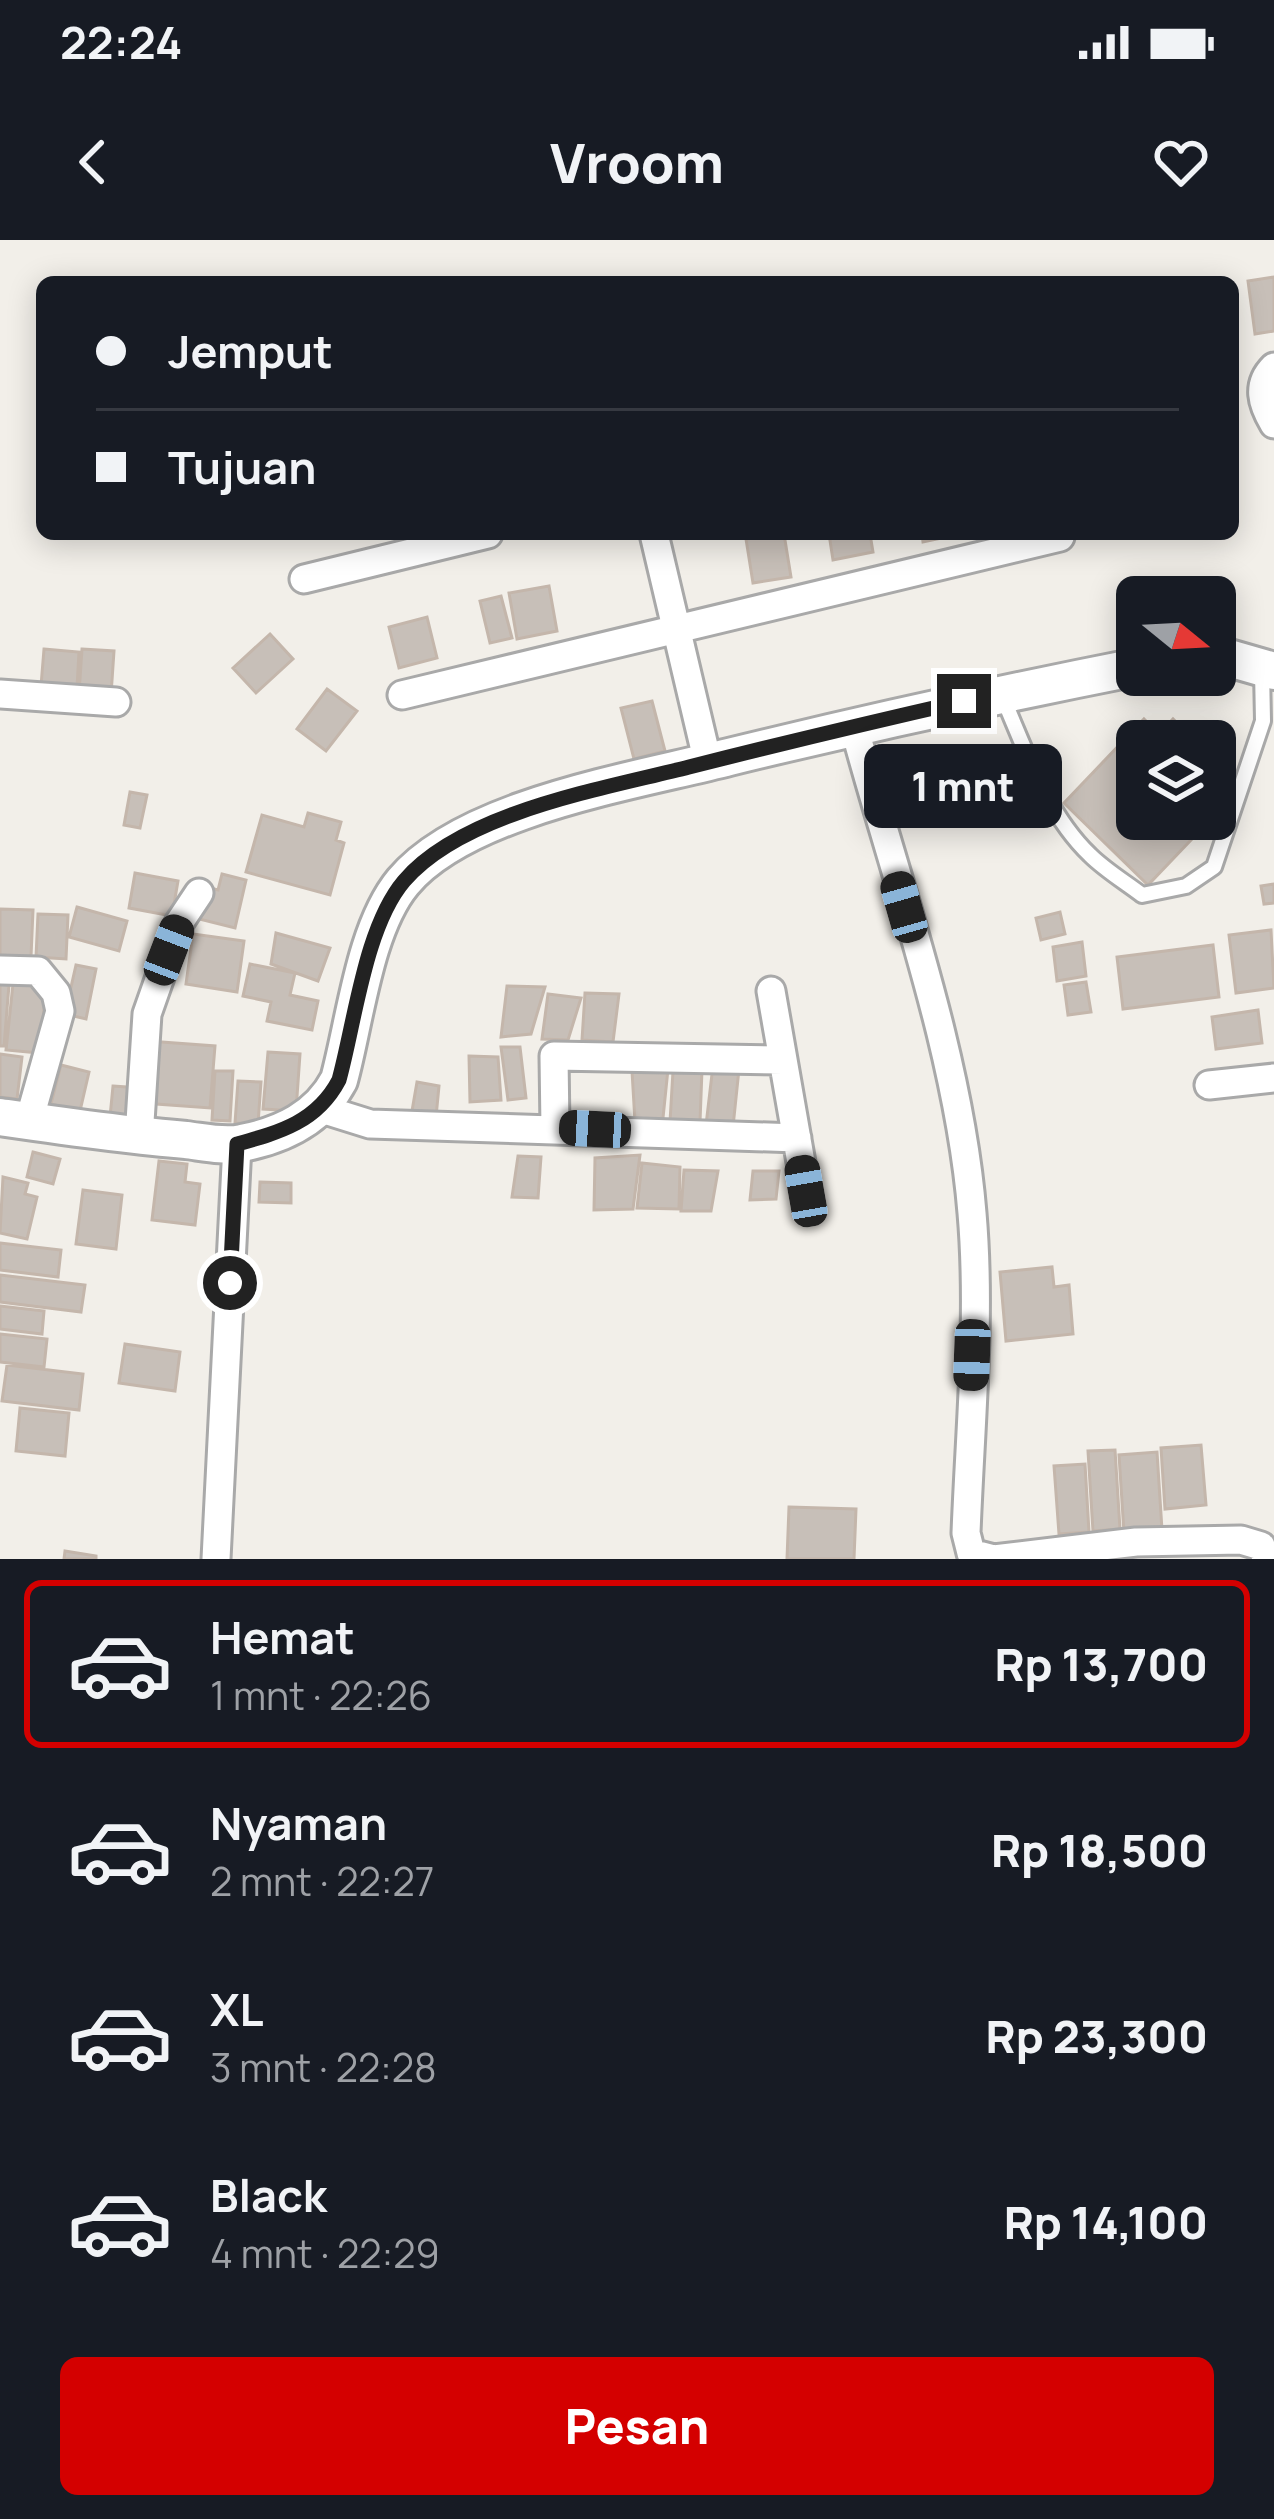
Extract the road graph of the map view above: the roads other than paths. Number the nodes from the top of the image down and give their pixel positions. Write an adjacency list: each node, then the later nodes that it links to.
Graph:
1 (1274, 367): 2 (street)
2 (1274, 424)
3 (463, 540): 6 (street)
4 (655, 540): 7 (street)
5 (1047, 540): 7 (street)
6 (304, 579)
7 (676, 629): 13 (street); 16 (street)
8 (1236, 660): 9 (street)
9 (1268, 670): 11 (lane)
10 (1116, 671): 11 (street)
11 (1001, 693): 15 (street)
12 (0, 694): 14 (street)
13 (402, 695)
14 (116, 702)
15 (854, 726): 16 (street); 30 (street)
16 (708, 763): 23 (street)
17 (199, 893): 26 (street)
18 (0, 970): 24 (street)
19 (771, 992): 20 (street)
20 (783, 1060): 25 (street); 27 (street)
21 (1274, 1078): 22 (street)
22 (1209, 1084)
23 (322, 1109): 25 (street); 28 (street)
24 (14, 1119): 26 (street)
25 (555, 1127): 27 (street)
26 (139, 1137): 28 (street)
27 (796, 1138): 29 (street)
28 (237, 1144): 31 (street)
29 (806, 1191)
30 (1269, 1553)
31 (216, 1559)

